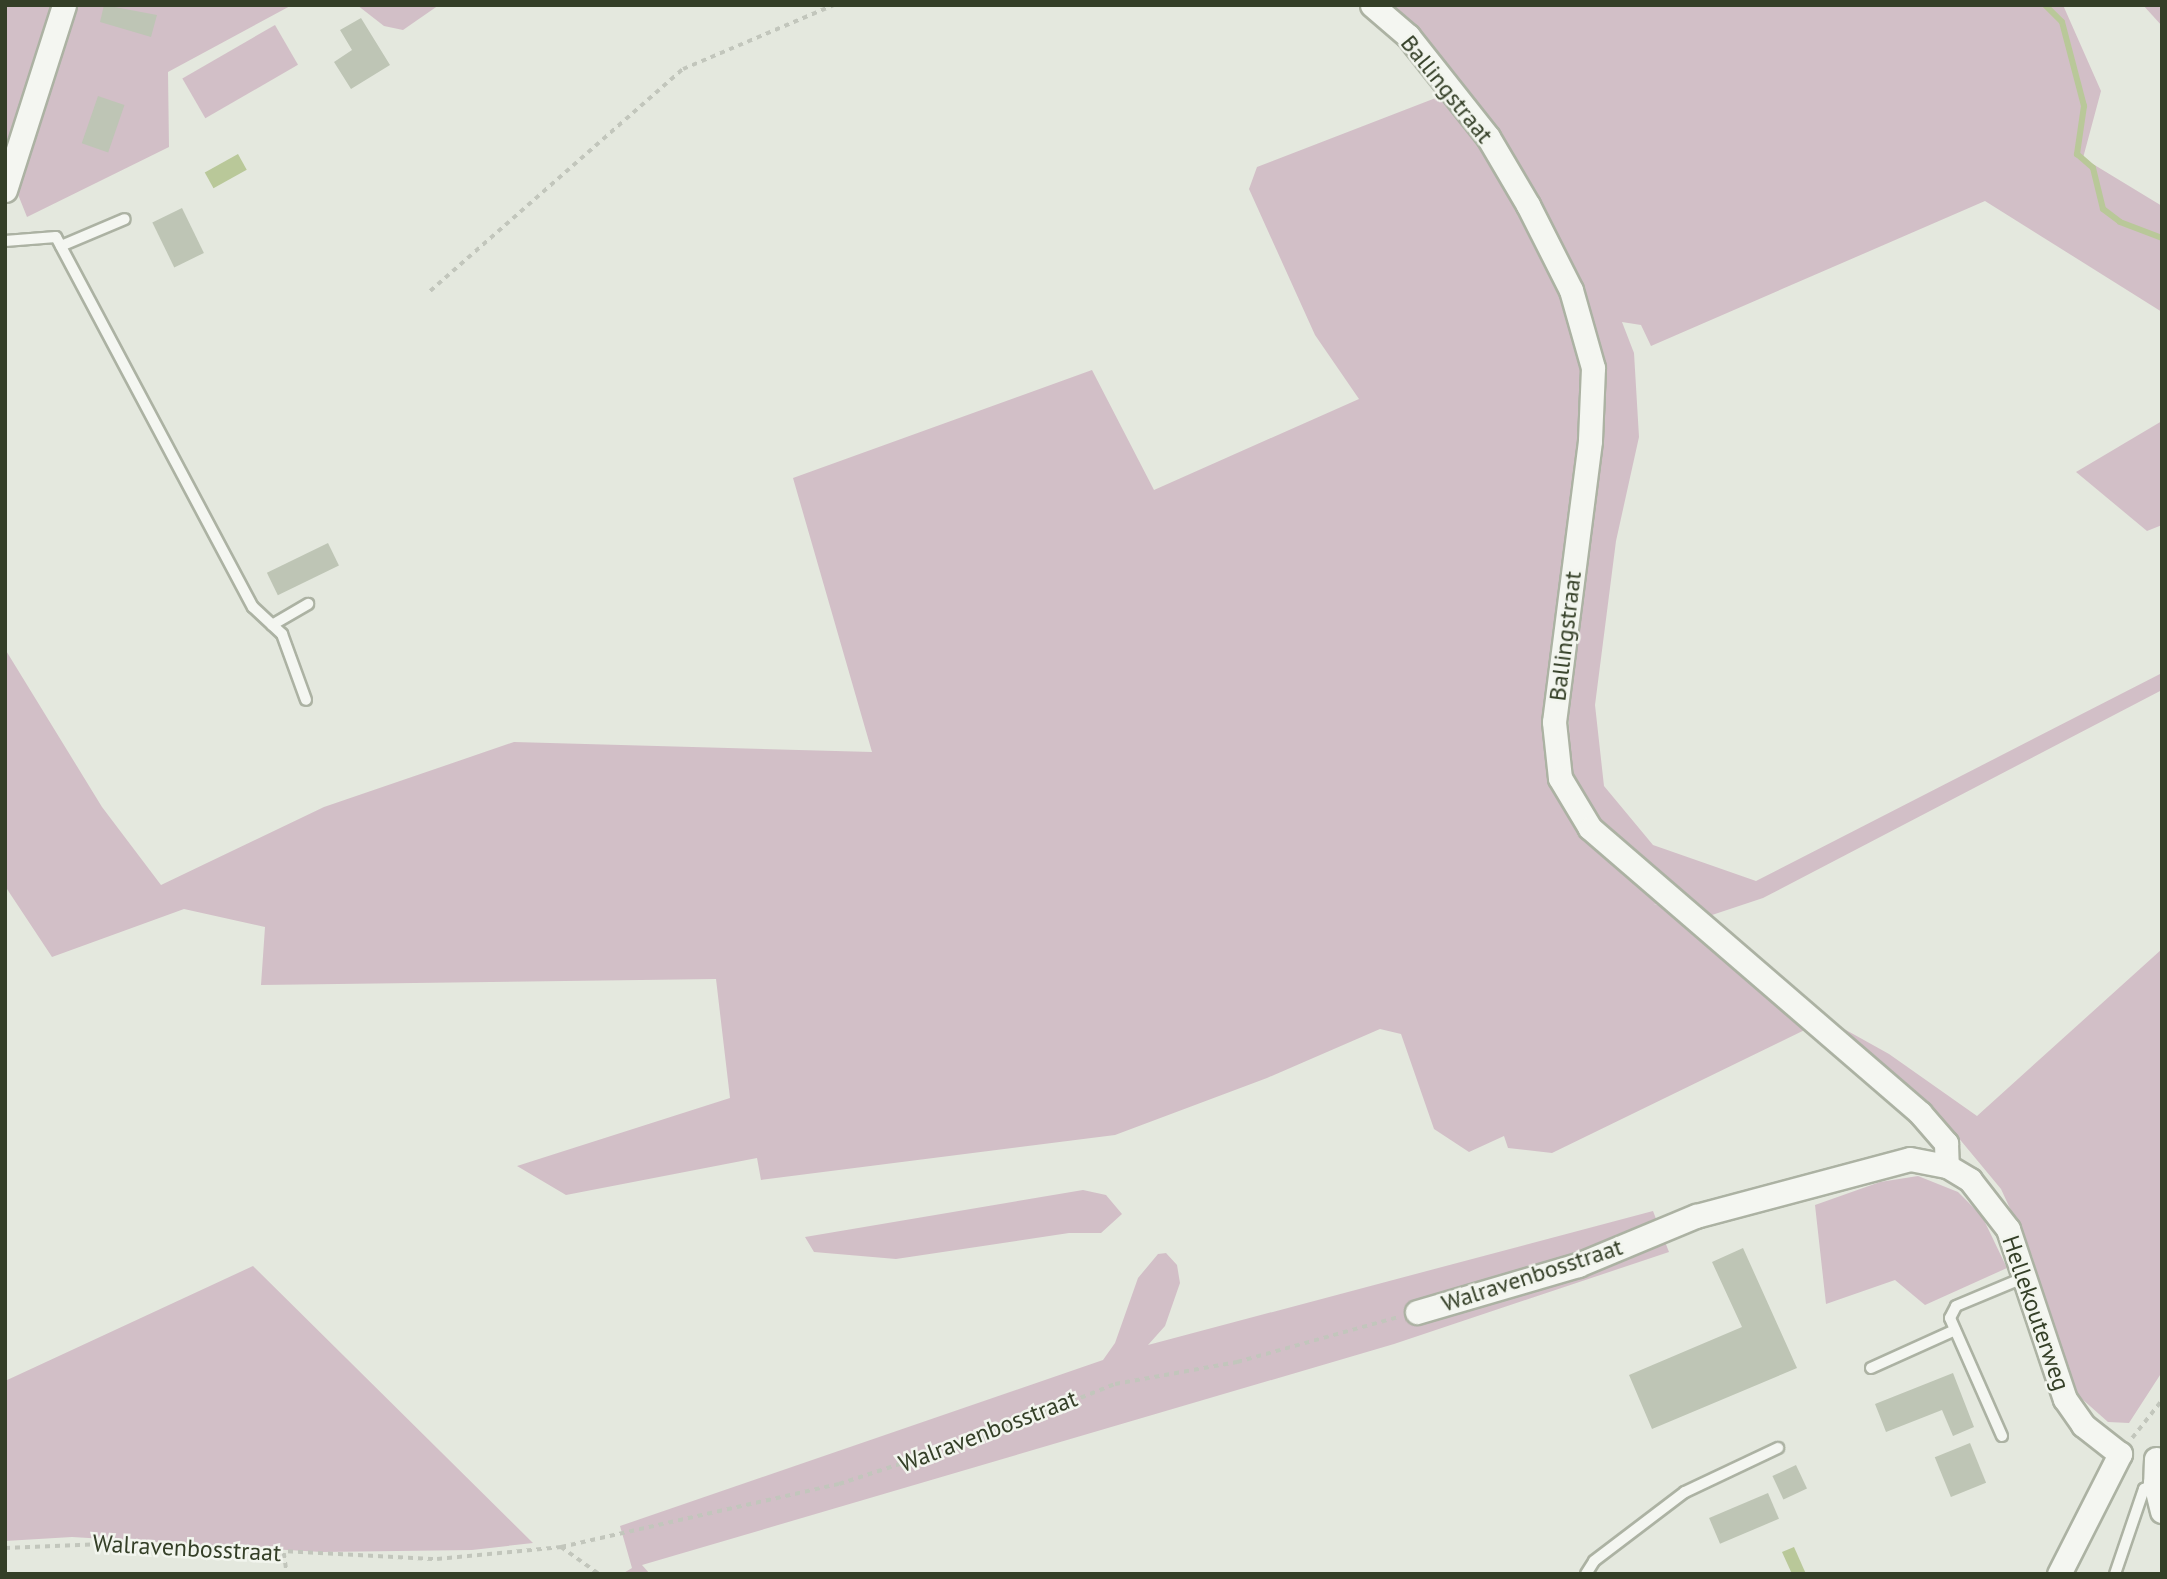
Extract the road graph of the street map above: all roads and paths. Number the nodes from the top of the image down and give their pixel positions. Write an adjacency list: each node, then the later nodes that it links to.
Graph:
1 (64, 5): 4 (street)
2 (834, 5): 8 (path)
3 (1372, 5): 12 (street, Ballingstraat)
4 (5, 190)
5 (125, 219): 7 (lane)
6 (5, 241): 7 (lane)
7 (61, 246): 10 (lane)
8 (430, 291)
9 (308, 604): 10 (lane)
10 (272, 625): 11 (lane)
11 (306, 700)
12 (1947, 1166): 13 (street, Hellekouterweg); 14 (street, Walravenbosstraat)
13 (2023, 1278): 15 (lane); 20 (street, Hellekouterweg)
14 (1417, 1312): 24 (path, Walravenbosstraat)
15 (1955, 1330): 16 (lane); 18 (lane)
16 (1871, 1368)
17 (2162, 1400): 20 (path)
18 (2002, 1436)
19 (1778, 1448): 29 (lane)
20 (2120, 1454): 21 (street); 30 (street)
21 (2159, 1458): 22 (street)
22 (2155, 1483): 23 (street); 31 (lane)
23 (2162, 1511)
24 (561, 1547): 26 (path, Walravenbosstraat); 28 (path)
25 (5, 1548): 26 (path, Walravenbosstraat)
26 (284, 1553): 27 (path)
27 (287, 1574)
28 (599, 1574)
29 (1586, 1574)
30 (2059, 1574)
31 (2115, 1574)

